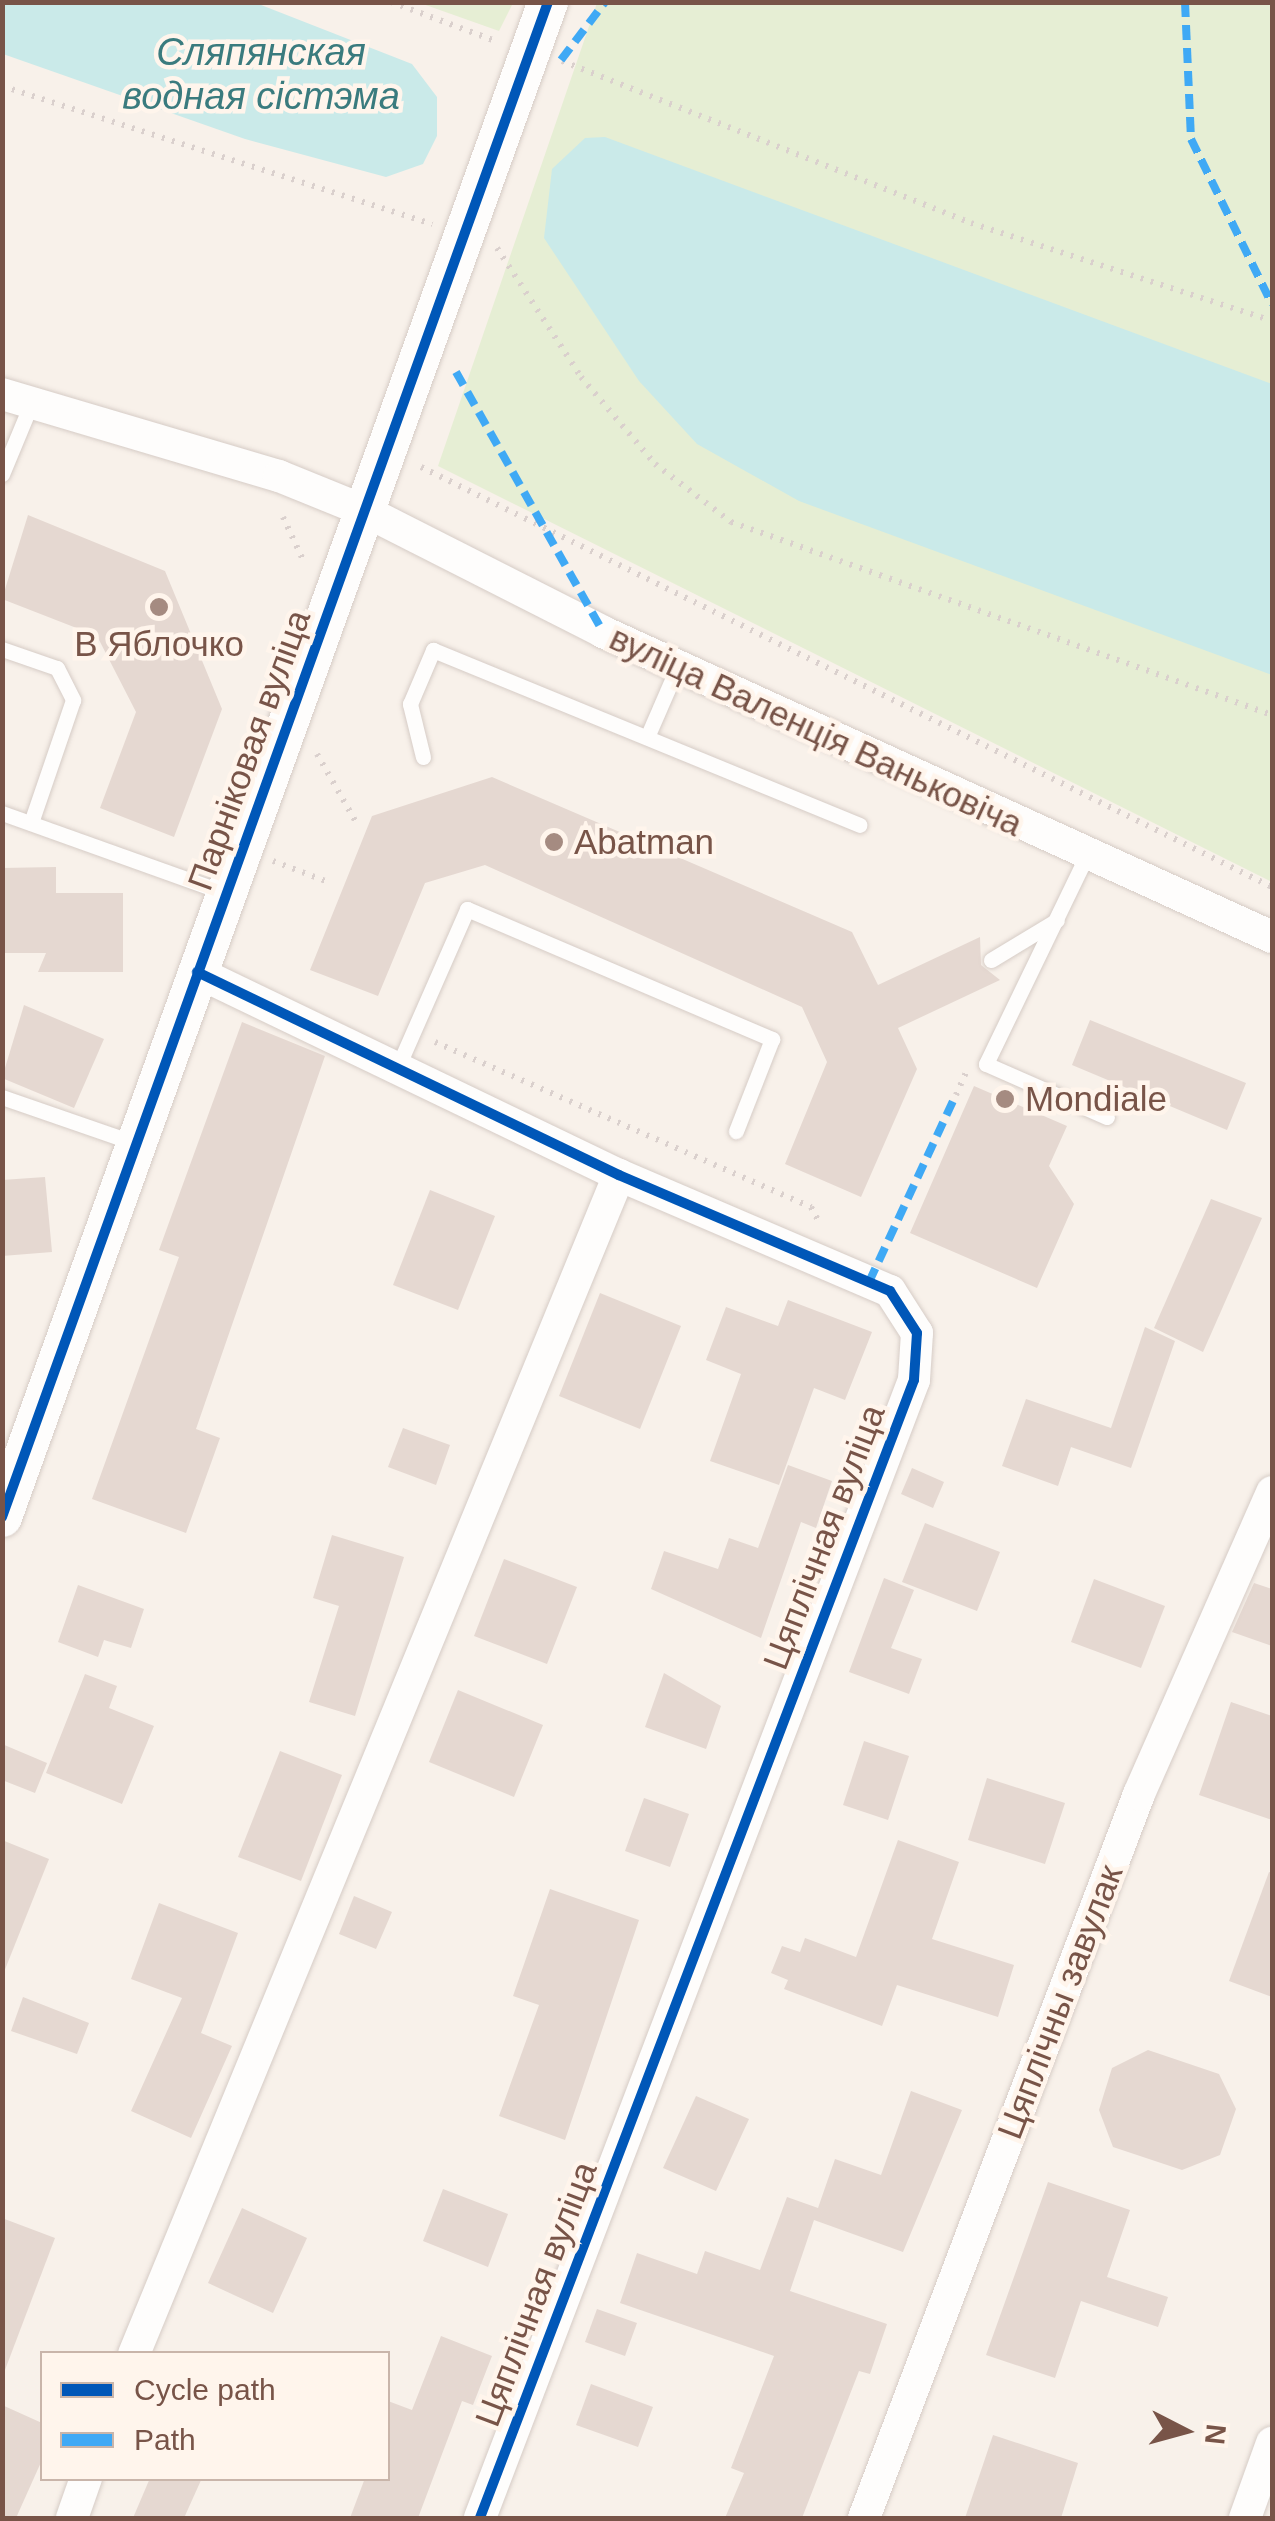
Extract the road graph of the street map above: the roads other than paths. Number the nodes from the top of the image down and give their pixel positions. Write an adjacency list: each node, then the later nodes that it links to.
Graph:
1 (548, 2): 4 (street, Парніковая вуліца)
2 (17, 398): 3 (lane); 4 (street, вуліца Валенція Ваньковіча)
3 (2, 474)
4 (365, 511): 6 (street, вуліца Валенція Ваньковіча); 13 (street, Парніковая вуліца)
5 (2, 649): 10 (lane)
6 (678, 666): 7 (lane); 12 (street, вуліца Валенція Ваньковіча)
7 (648, 735): 8 (lane); 11 (lane)
8 (422, 758)
9 (2, 813): 10 (lane)
10 (31, 824): 13 (lane)
11 (859, 825)
12 (1086, 858): 14 (lane); 15 (street, вуліца Валенція Ваньковіча)
13 (226, 894): 17 (street, Парніковая вуліца)
14 (1057, 920): 16 (lane); 20 (lane)
15 (1272, 938)
16 (991, 960)
17 (197, 972): 18 (street, Цяплічная вуліца); 22 (street, Парніковая вуліца)
18 (396, 1072): 21 (lane); 23 (street, Цяплічная вуліца)
19 (2, 1097): 22 (lane)
20 (1107, 1117)
21 (736, 1131)
22 (136, 1143): 25 (street, Парніковая вуліца)
23 (619, 1175): 26 (street); 30 (street, Цяплічная вуліца)
24 (1272, 1492): 31 (street, Цяплічны завулак)
25 (2, 1517)
26 (135, 2351)
27 (1272, 2444): 32 (street)
28 (85, 2481): 29 (street)
29 (72, 2518)
30 (480, 2518)
31 (864, 2518)
32 (1245, 2518)

